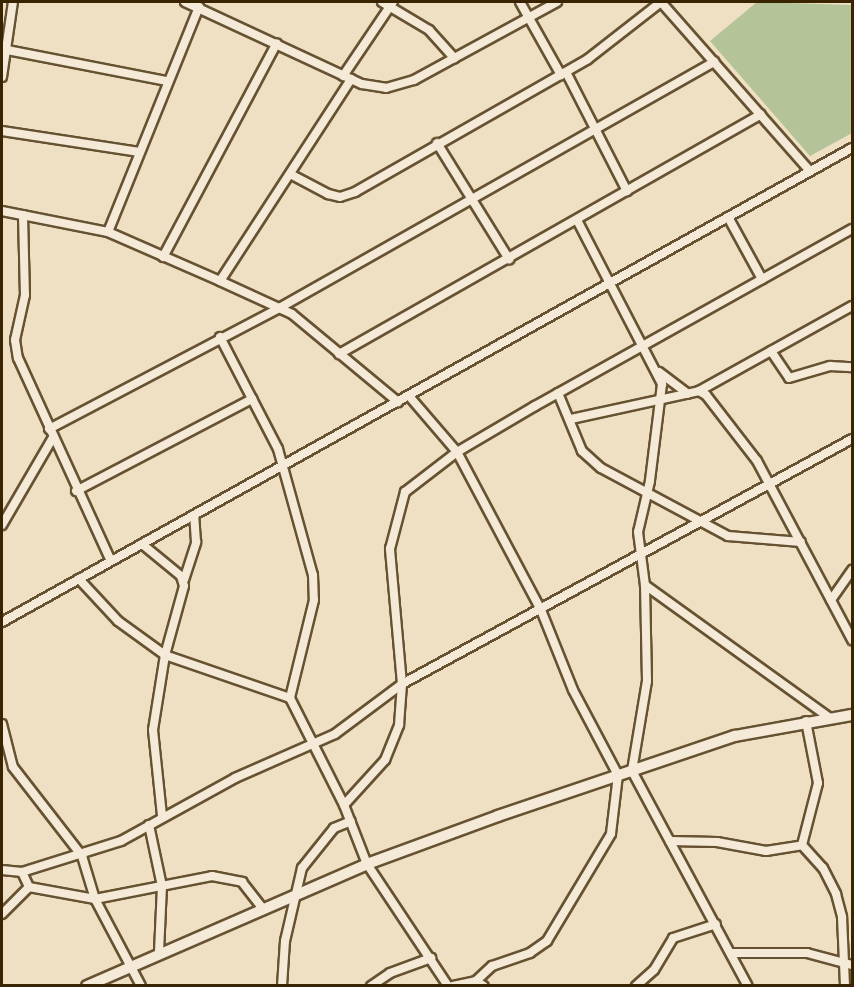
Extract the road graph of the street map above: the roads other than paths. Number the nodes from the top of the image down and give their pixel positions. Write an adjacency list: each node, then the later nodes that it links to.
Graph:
1 (13, 2): 9 (street)
2 (520, 2): 7 (street)
3 (557, 2): 7 (street)
4 (661, 2): 11 (street); 12 (street)
5 (192, 3): 8 (street); 15 (street)
6 (389, 3): 10 (street); 14 (street)
7 (530, 18): 10 (street); 12 (street)
8 (277, 43): 14 (street); 32 (street)
9 (4, 50): 13 (street); 15 (street)
10 (454, 58): 14 (street)
11 (714, 62): 16 (street); 18 (street)
12 (563, 73): 18 (street); 19 (street)
13 (2, 76)
14 (347, 78): 23 (street)
15 (166, 81): 21 (street)
16 (761, 114): 22 (street); 24 (street)
17 (2, 131): 21 (street)
18 (594, 133): 24 (street); 25 (street)
19 (437, 143): 23 (street); 25 (street)
20 (852, 148): 22 (street)
21 (139, 152): 31 (street)
22 (810, 171): 28 (street)
23 (292, 175): 35 (street)
24 (627, 191): 29 (street)
25 (473, 199): 33 (street); 38 (street)
26 (2, 211): 27 (street)
27 (23, 215): 31 (street); 53 (street)
28 (728, 217): 34 (street); 36 (street)
29 (577, 220): 33 (street); 36 (street)
30 (852, 229): 34 (street)
31 (108, 232): 32 (street)
32 (163, 257): 35 (street)
33 (509, 259): 42 (street)
34 (762, 279): 40 (street)
35 (220, 281): 38 (street)
36 (610, 283): 40 (street); 48 (street)
37 (852, 306): 41 (street)
38 (281, 308): 39 (street); 42 (street)
39 (220, 337): 49 (street); 53 (street)
40 (644, 343): 44 (street); 46 (street)
41 (771, 351): 43 (street); 45 (street)
42 (339, 354): 51 (street)
43 (852, 366)
44 (659, 372): 47 (street); 50 (street)
45 (699, 391): 47 (street); 58 (street)
46 (558, 393): 52 (street); 56 (street)
47 (688, 394): 50 (street)
48 (409, 396): 51 (street); 56 (street)
49 (252, 399): 57 (street); 60 (street)
50 (661, 401): 52 (street); 59 (street)
51 (398, 402): 57 (street)
52 (571, 419): 59 (street)
53 (49, 429): 54 (street)
54 (52, 439): 60 (street); 63 (street)
55 (852, 439): 58 (street)
56 (457, 452): 73 (street); 77 (street)
57 (284, 466): 61 (street); 78 (street)
58 (771, 484): 62 (street); 64 (street)
59 (649, 490): 62 (street); 66 (street)
60 (76, 491): 67 (street)
61 (194, 515): 65 (street); 70 (street)
62 (704, 523): 64 (street); 66 (street)
63 (2, 525)
64 (801, 542): 72 (street)
65 (142, 544): 67 (street); 70 (street)
66 (640, 556): 71 (street); 73 (street)
67 (111, 561): 69 (street)
68 (852, 570): 72 (street)
69 (79, 579): 74 (street); 76 (street)
70 (184, 580): 76 (street)
71 (645, 585): 80 (street); 85 (street)
72 (831, 600): 75 (street)
73 (541, 610): 77 (street); 86 (street)
74 (2, 622)
75 (852, 640)
76 (165, 655): 78 (street); 88 (street)
77 (402, 684): 83 (street); 87 (street)
78 (290, 698): 83 (street)
79 (852, 715): 80 (street)
80 (829, 717): 81 (street)
81 (806, 721): 85 (street); 92 (street)
82 (2, 724): 84 (street)
83 (311, 742): 87 (street); 88 (street)
84 (4, 747): 93 (street)
85 (632, 771): 86 (street); 91 (street)
86 (618, 775): 94 (street); 109 (street)
87 (344, 805): 89 (street)
88 (162, 815): 90 (street)
89 (351, 820): 94 (street); 99 (street)
90 (149, 825): 93 (street); 97 (street)
91 (670, 841): 92 (street); 103 (street)
92 (802, 845): 107 (street)
93 (82, 856): 96 (street); 100 (street)
94 (367, 864): 99 (street); 106 (street)
95 (2, 870): 96 (street)
96 (22, 873): 98 (street)
97 (162, 886): 100 (street); 101 (street); 104 (street)
98 (29, 887): 100 (street); 102 (street)
99 (295, 894): 101 (street); 112 (street)
100 (96, 899): 108 (street)
101 (262, 908): 104 (street)
102 (2, 914)
103 (716, 924): 105 (street); 115 (street)
104 (159, 953): 108 (street)
105 (731, 953): 107 (street); 116 (street)
106 (431, 958): 113 (street); 114 (street)
107 (848, 963): 117 (street)
108 (130, 966): 110 (street); 111 (street)
109 (480, 983): 114 (street)
110 (87, 986)
111 (141, 986)
112 (282, 986)
113 (371, 986)
114 (451, 986)
115 (636, 986)
116 (748, 986)
117 (844, 986)

